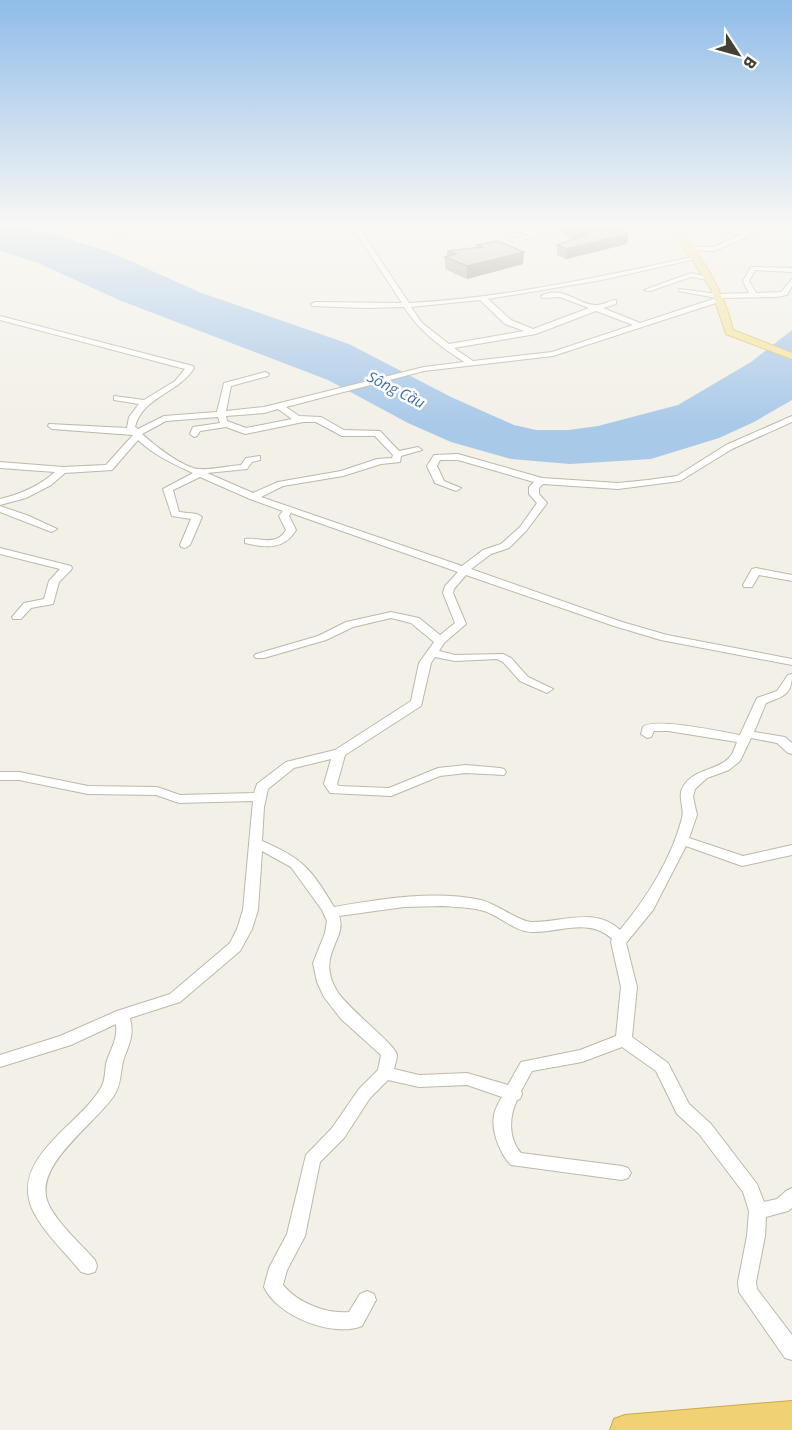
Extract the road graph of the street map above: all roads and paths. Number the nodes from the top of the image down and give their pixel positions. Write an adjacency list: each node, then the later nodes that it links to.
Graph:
1 (399, 292): 13 (street)
2 (530, 292): 8 (street)
3 (689, 292): 9 (street)
4 (715, 292): 9 (main road)
5 (752, 292): 7 (street)
6 (783, 292): 7 (street)
7 (754, 296): 9 (street)
8 (482, 298): 12 (street); 13 (street)
9 (718, 298): 16 (street); 19 (main road)
10 (614, 302): 14 (street)
11 (315, 304): 13 (street)
12 (489, 305): 14 (street); 17 (street)
13 (409, 306): 18 (street)
14 (597, 309): 16 (street); 17 (street)
15 (0, 318): 23 (street)
16 (640, 325): 20 (street)
17 (533, 332): 18 (street)
18 (447, 347): 20 (street)
19 (792, 356)
20 (472, 364): 24 (street)
21 (266, 374): 25 (street)
22 (117, 398): 23 (street)
23 (147, 403): 30 (street)
24 (280, 406): 25 (street); 27 (street)
25 (221, 414): 28 (street); 30 (street)
26 (792, 419): 38 (street)
27 (300, 420): 28 (street); 33 (street)
28 (224, 424): 31 (street)
29 (52, 426): 30 (street)
30 (137, 433): 36 (street); 37 (street)
31 (194, 434)
32 (418, 450): 33 (street)
33 (397, 454): 40 (street)
34 (257, 458): 37 (street)
35 (0, 465): 36 (street)
36 (63, 470): 41 (street)
37 (199, 473): 40 (street); 46 (street)
38 (541, 481): 39 (street); 48 (street)
39 (456, 488)
40 (253, 497): 42 (street)
41 (0, 502)
42 (288, 511): 45 (street); 48 (street)
43 (3, 513): 44 (street)
44 (52, 529)
45 (249, 541)
46 (185, 545)
47 (0, 551): 51 (street)
48 (463, 572): 52 (street); 55 (street)
49 (792, 578): 50 (street)
50 (748, 585)
51 (17, 618)
52 (441, 641): 53 (street); 54 (street)
53 (432, 653): 57 (street); 61 (street)
54 (260, 656)
55 (792, 662)
56 (792, 677): 59 (street)
57 (547, 689)
58 (647, 734): 59 (street)
59 (745, 736): 60 (street); 65 (street)
60 (792, 750)
61 (339, 753): 62 (street); 64 (street)
62 (500, 772)
63 (0, 776): 64 (street)
64 (259, 797): 66 (street)
65 (682, 840): 67 (street); 69 (street)
66 (255, 843): 68 (street); 70 (street)
67 (792, 850)
68 (330, 913): 69 (street); 73 (street)
69 (620, 938): 71 (street)
70 (122, 1015): 72 (street); 78 (street)
71 (624, 1040): 74 (street); 77 (street)
72 (0, 1061)
73 (386, 1073): 74 (street); 79 (street)
74 (514, 1095): 75 (street)
75 (622, 1173)
76 (792, 1196): 77 (street)
77 (758, 1211): 80 (street)
78 (88, 1266)
79 (367, 1300)
80 (792, 1351)
81 (792, 1416): 82 (highway)
82 (625, 1430)

